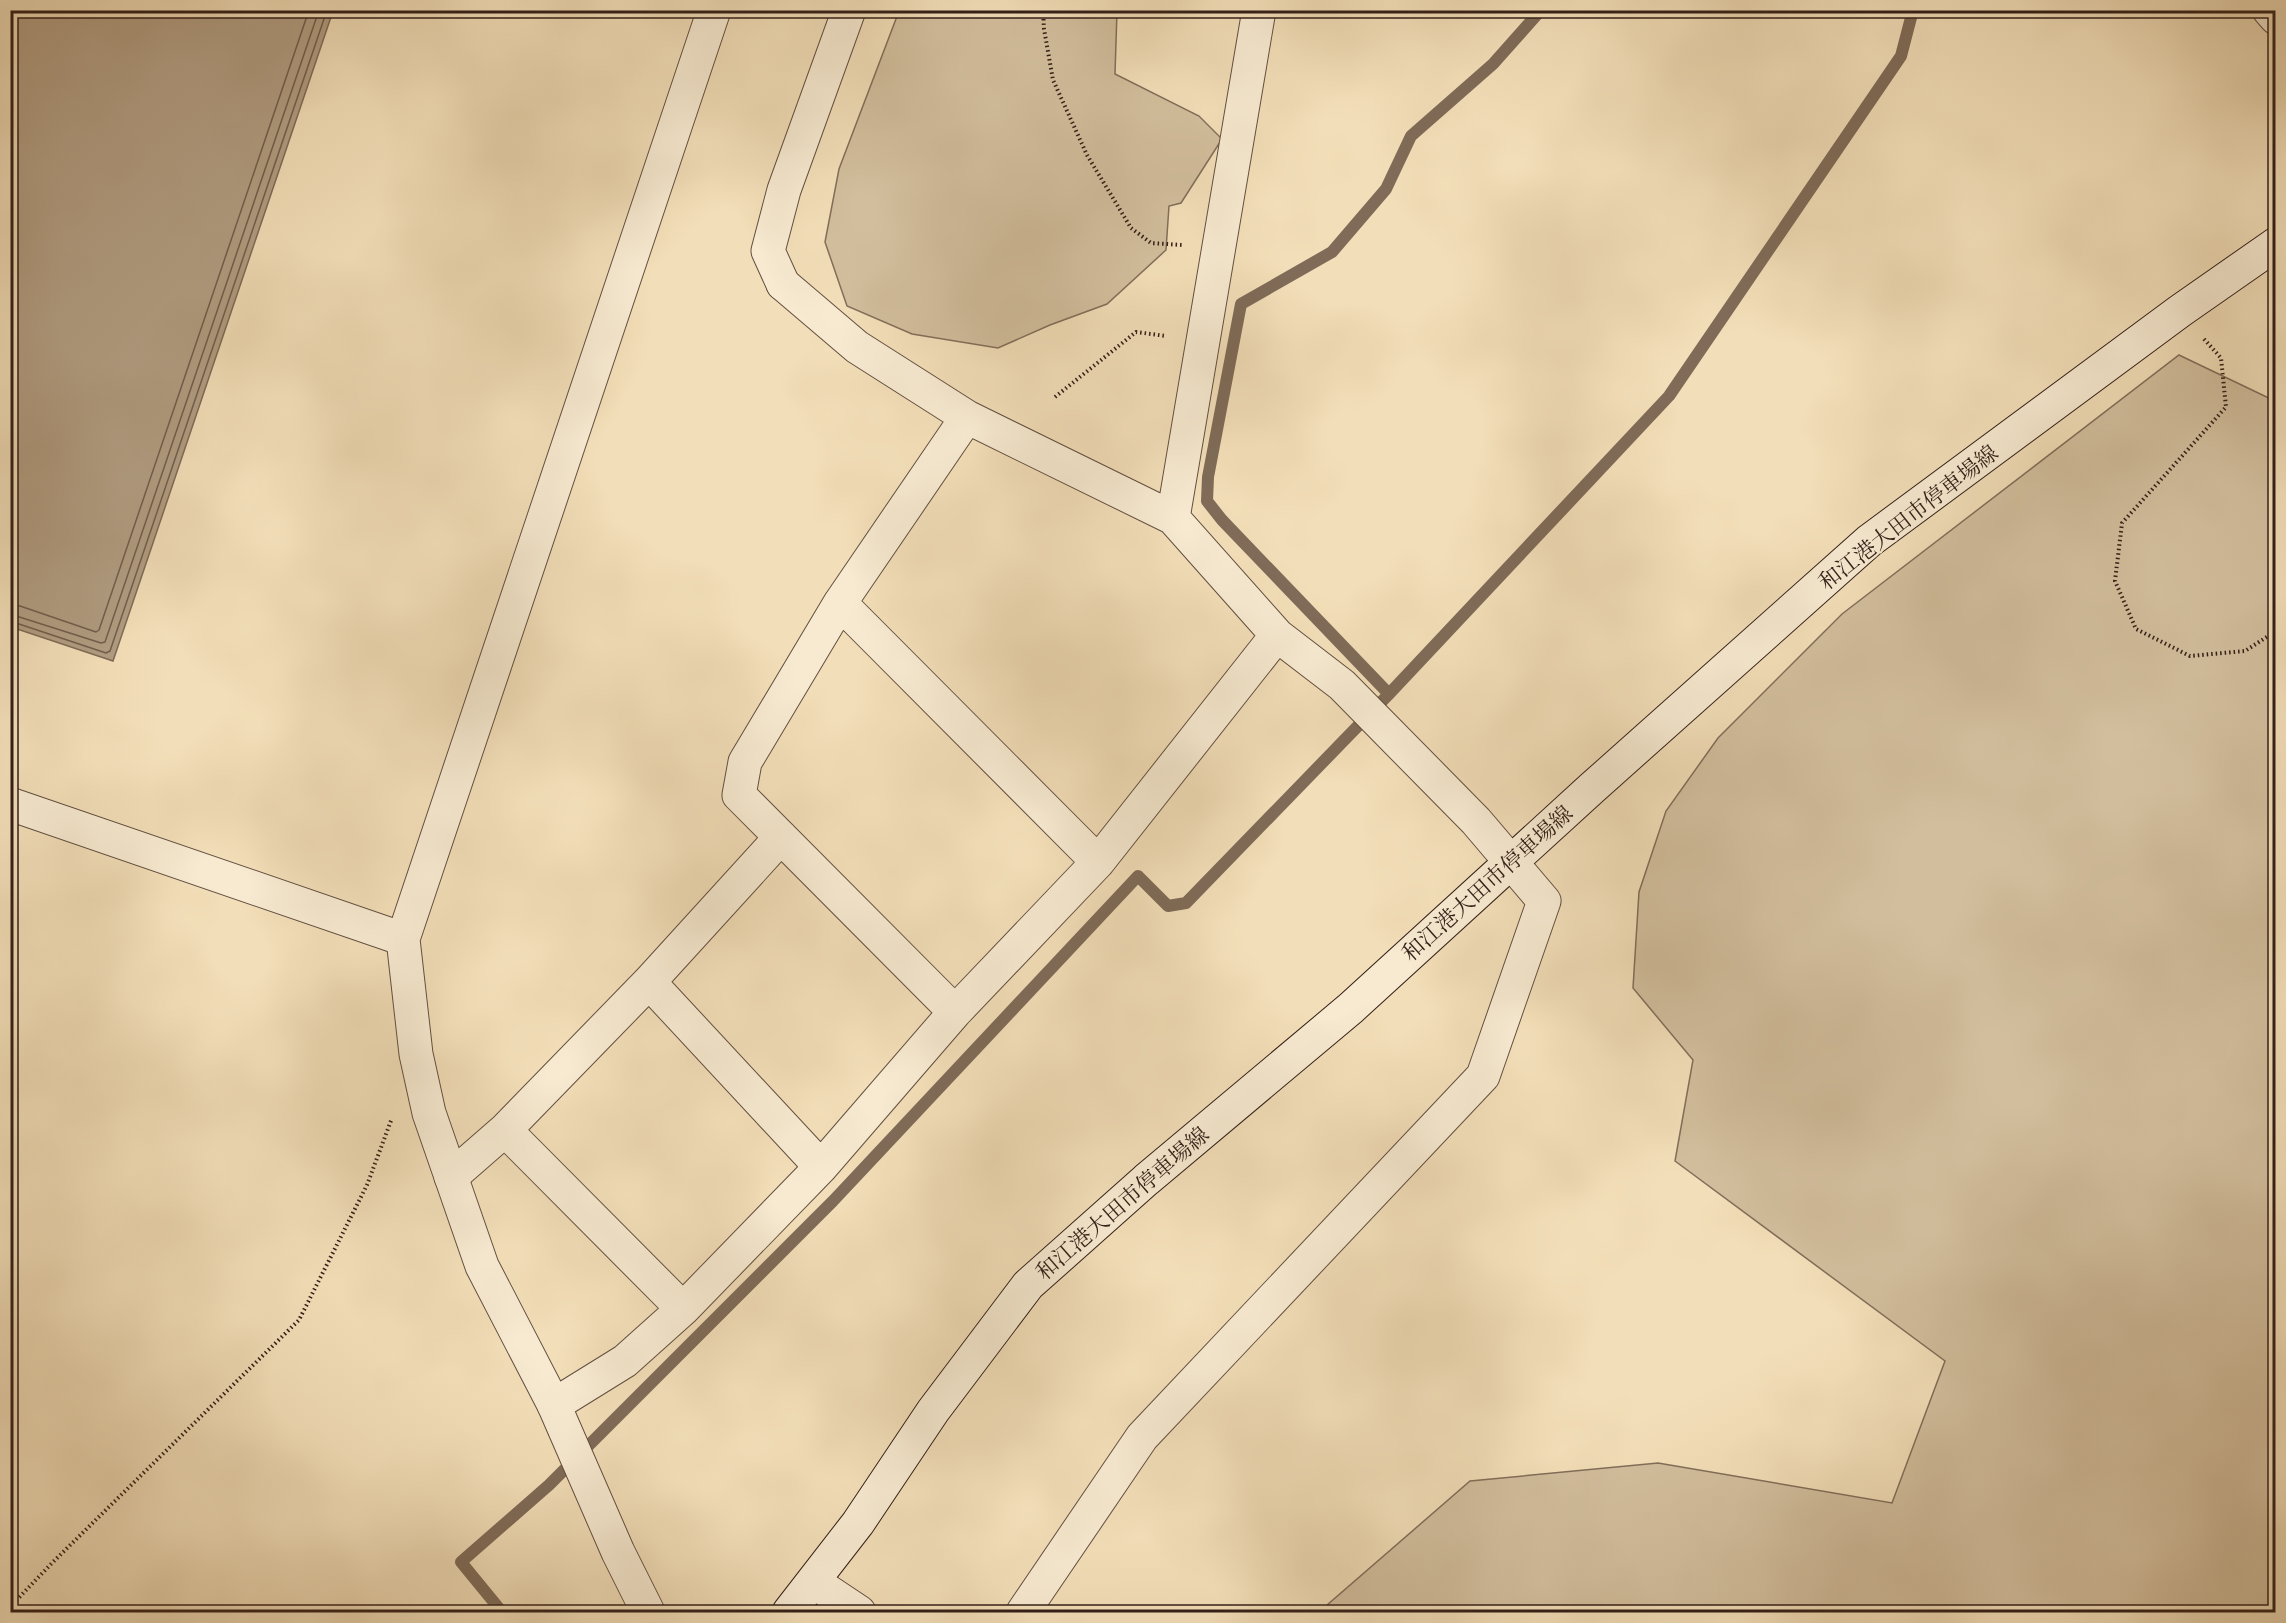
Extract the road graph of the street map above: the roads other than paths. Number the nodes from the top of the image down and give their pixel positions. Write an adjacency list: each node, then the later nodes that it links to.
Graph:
1 (714, 10): 15 (street)
2 (849, 10): 7 (street)
3 (1259, 10): 8 (street)
4 (2269, 10): 5 (street)
5 (2276, 18)
6 (2276, 244): 13 (street, 和江港大田市停車場線)
7 (968, 417): 8 (street); 9 (street)
8 (1173, 518): 10 (street)
9 (840, 603): 12 (street); 14 (street)
10 (1277, 635): 13 (street); 14 (street)
11 (10, 804): 15 (street)
12 (782, 837): 16 (street); 17 (street)
13 (1510, 861): 23 (street, 和江港大田市停車場線); 27 (street)
14 (1098, 862): 17 (street)
15 (403, 939): 20 (street)
16 (649, 982): 18 (street); 19 (street)
17 (956, 1012): 19 (street)
18 (505, 1130): 20 (street); 21 (street)
19 (821, 1167): 21 (street)
20 (451, 1177): 22 (street)
21 (683, 1309): 22 (street)
22 (554, 1405): 24 (street)
23 (814, 1582): 25 (street, 和江港大田市停車場線); 26 (street)
24 (648, 1612)
25 (789, 1612)
26 (859, 1612)
27 (1023, 1612)

